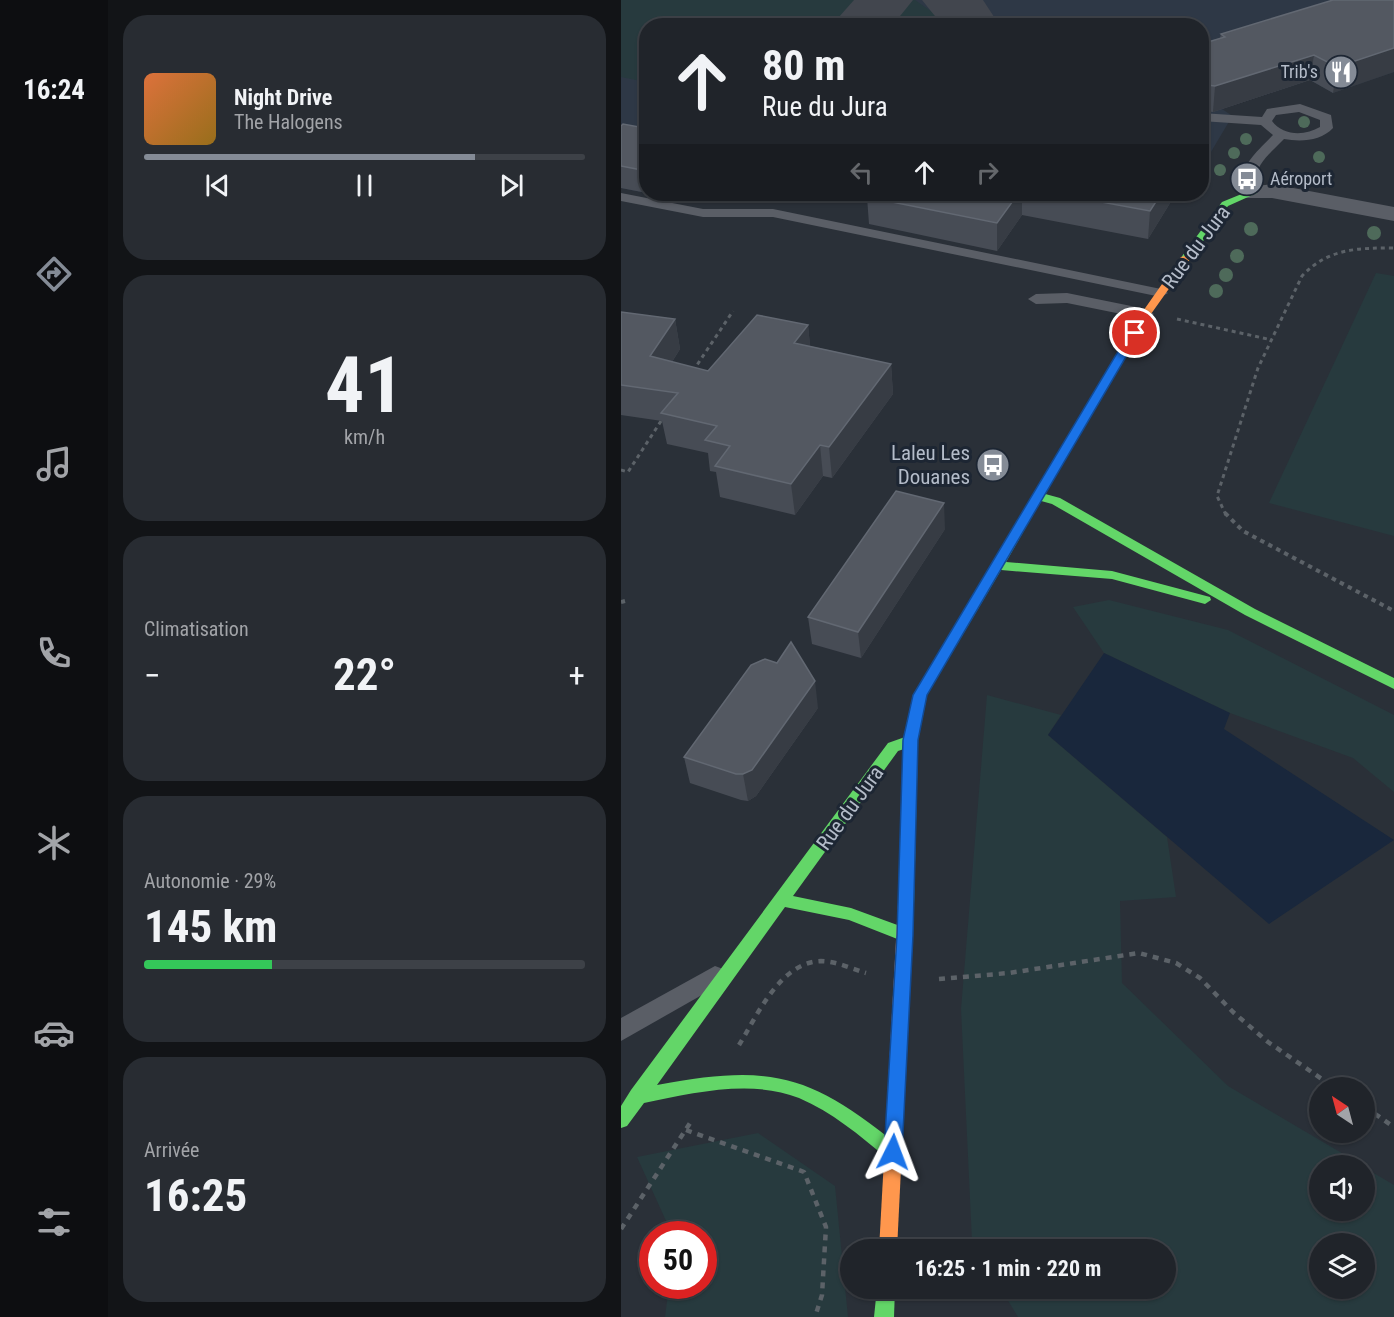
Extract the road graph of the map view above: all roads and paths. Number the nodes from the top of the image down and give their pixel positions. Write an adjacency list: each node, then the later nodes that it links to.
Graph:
1 (1209, 118): 2 (lane)
2 (1265, 121): 3 (lane); 3 (lane)
3 (1283, 134): 4 (lane)
4 (1252, 193): 8 (street, Rue du Jura); 10 (street, Rue du Jura)
5 (621, 197): 6 (lane)
6 (639, 201)
7 (642, 201): 10 (lane)
8 (1394, 214)
9 (1394, 248): 14 (path)
10 (1161, 293): 13 (street, Rue du Jura)
11 (1036, 299): 13 (lane)
12 (733, 311): 15 (path)
13 (1147, 313): 14 (path); 18 (street, Rue du Jura)
14 (1272, 340): 20 (path)
15 (689, 377)
16 (665, 415): 17 (path)
17 (621, 470)
18 (1038, 496): 19 (street, Rue du Jura); 21 (street)
19 (997, 566): 21 (street); 23 (street, Rue du Jura)
20 (1394, 610)
21 (1250, 612): 22 (street)
22 (1394, 684)
23 (911, 740): 24 (street, Rue du Jura); 25 (street)
24 (784, 900): 25 (street); 26 (street, Rue du Jura)
25 (905, 935): 27 (street)
26 (736, 964): 28 (lane); 30 (street, Rue du Jura)
27 (902, 976): 29 (path); 35 (street)
28 (621, 1030)
29 (1319, 1077)
30 (637, 1096): 32 (street, Rue du Jura); 35 (street)
31 (1375, 1114): 33 (path)
32 (621, 1120)
33 (1394, 1127)
34 (686, 1130): 38 (path)
35 (893, 1152): 36 (street)
36 (889, 1239)
37 (885, 1299): 39 (street)
38 (816, 1317)
39 (884, 1317)

